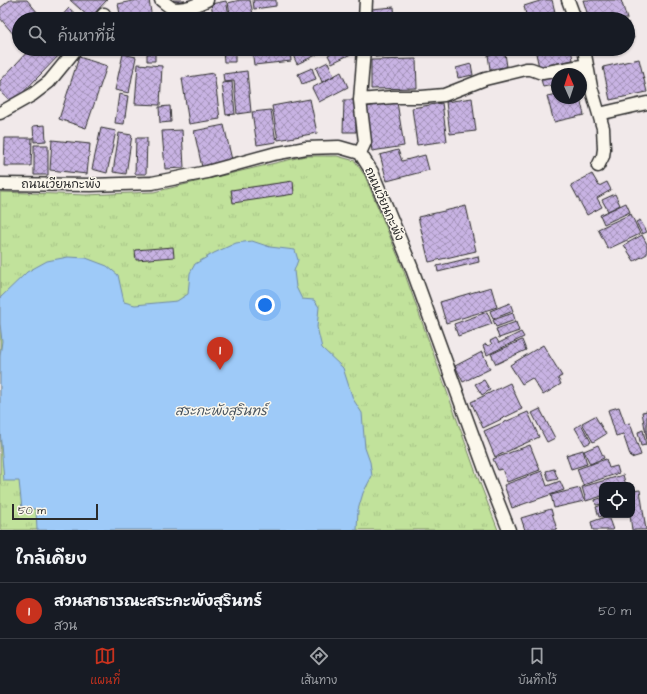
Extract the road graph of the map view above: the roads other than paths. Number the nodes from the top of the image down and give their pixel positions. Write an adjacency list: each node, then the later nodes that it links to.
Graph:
1 (161, 0): 2 (street)
2 (207, 0)
3 (366, 0): 5 (street)
4 (568, 0): 6 (street)
5 (365, 12)
6 (572, 12)
7 (70, 56): 13 (street)
8 (363, 56): 11 (street)
9 (585, 56): 10 (street)
10 (587, 65): 11 (street); 14 (street)
11 (360, 100): 15 (street)
12 (647, 103): 14 (street)
13 (0, 113)
14 (599, 114): 16 (street)
15 (360, 153): 17 (street, ถนนเวียนกะพัง); 18 (street, ถนนเวียนกะพัง)
16 (598, 166)
17 (0, 184)
18 (509, 530)

